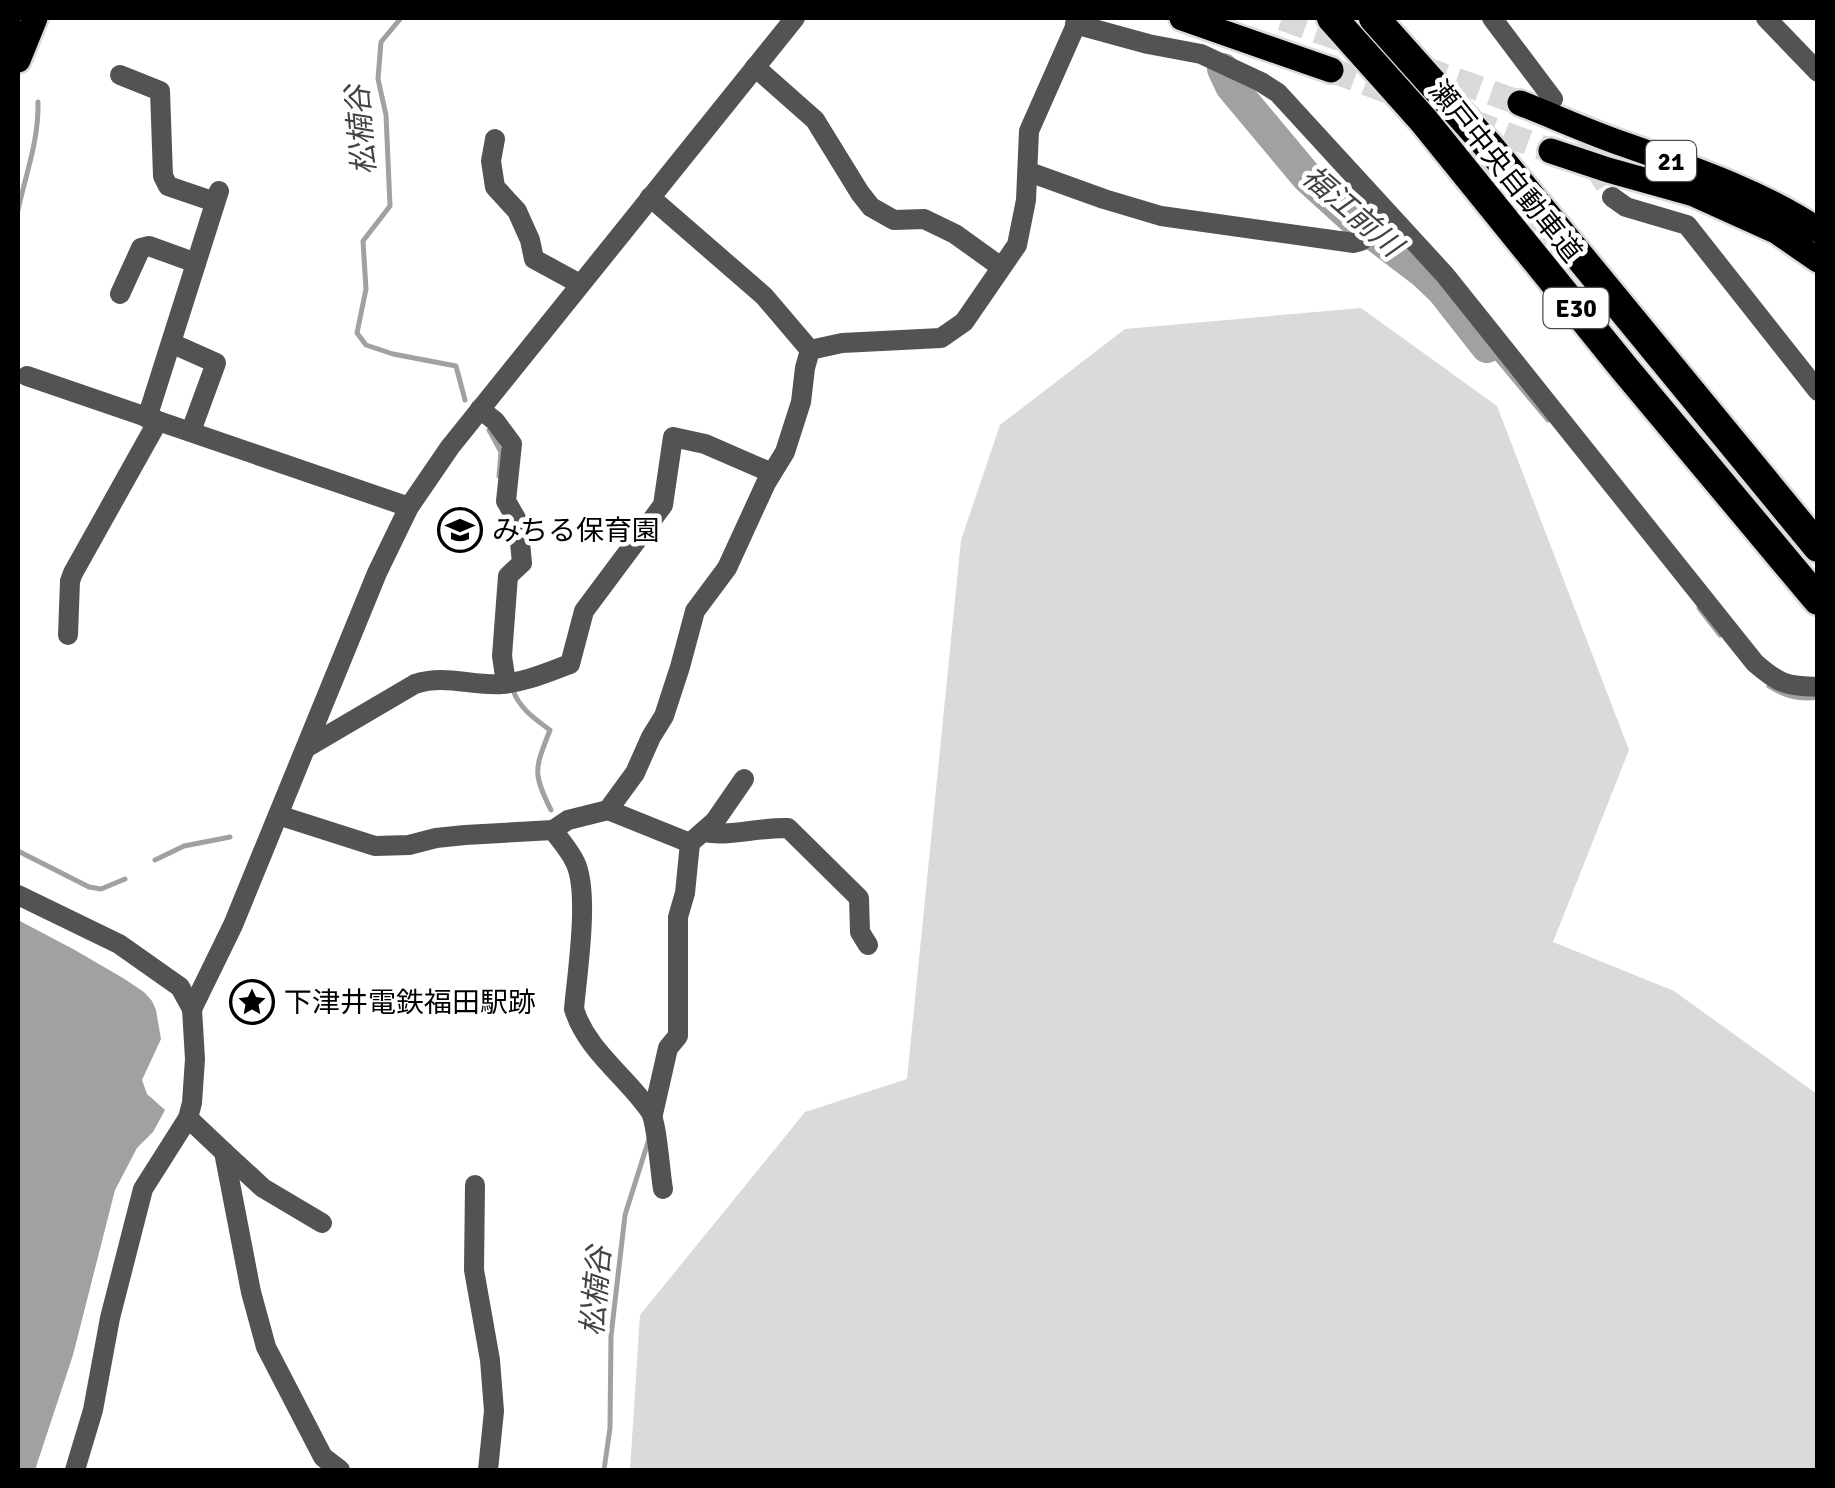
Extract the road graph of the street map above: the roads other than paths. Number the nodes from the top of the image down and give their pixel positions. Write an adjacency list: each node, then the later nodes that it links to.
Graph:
1 (35, 18): 10 (main road)
2 (1182, 18): 12 (main road)
3 (1318, 18): 17 (highway)
4 (1332, 18): 17 (highway, 瀬戸中央自動車道 / E30)
5 (1374, 18): 39 (highway, 瀬戸中央自動車道 / E30)
6 (1492, 18): 15 (street)
7 (1766, 18): 13 (street)
8 (791, 20): 11 (street)
9 (1077, 21): 20 (street); 23 (street)
10 (18, 60)
11 (756, 67): 21 (street); 27 (street)
12 (1331, 70)
13 (1818, 72)
14 (120, 75): 26 (street)
15 (1553, 99)
16 (1520, 103): 24 (main road, 21)
17 (1424, 121): 40 (highway, 瀬戸中央自動車道 / E30)
18 (495, 139): 28 (street)
19 (1551, 150): 25 (main road, 21)
20 (1029, 172): 23 (street); 27 (street)
21 (650, 196): 28 (street); 31 (street)
22 (1612, 197): 33 (street)
23 (1376, 225): 43 (street)
24 (1818, 230)
25 (1818, 260)
26 (196, 263): 29 (street); 30 (street)
27 (1001, 267): 31 (street)
28 (580, 284): 34 (street)
29 (120, 294)
30 (171, 343): 35 (street); 36 (street)
31 (810, 350): 37 (street)
32 (26, 376): 35 (street)
33 (1818, 391)
34 (480, 409): 38 (street); 42 (street)
35 (153, 419): 36 (street); 41 (street)
36 (191, 431): 38 (street)
37 (772, 473): 42 (street); 46 (street)
38 (409, 507): 44 (street)
39 (1818, 547)
40 (1818, 600)
41 (68, 635)
42 (506, 683): 44 (street)
43 (1818, 687)
44 (306, 748): 47 (street)
45 (744, 779): 49 (street)
46 (608, 810): 48 (street); 49 (street)
47 (278, 815): 48 (street); 52 (street)
48 (553, 830): 53 (street)
49 (697, 838): 51 (street); 53 (street)
50 (18, 895): 52 (street)
51 (868, 945)
52 (192, 1009): 54 (street)
53 (653, 1114): 57 (street)
54 (188, 1118): 55 (street); 59 (street)
55 (224, 1152): 58 (street); 60 (street)
56 (475, 1185): 61 (street)
57 (663, 1189)
58 (322, 1222)
59 (75, 1470)
60 (340, 1470)
61 (488, 1470)

